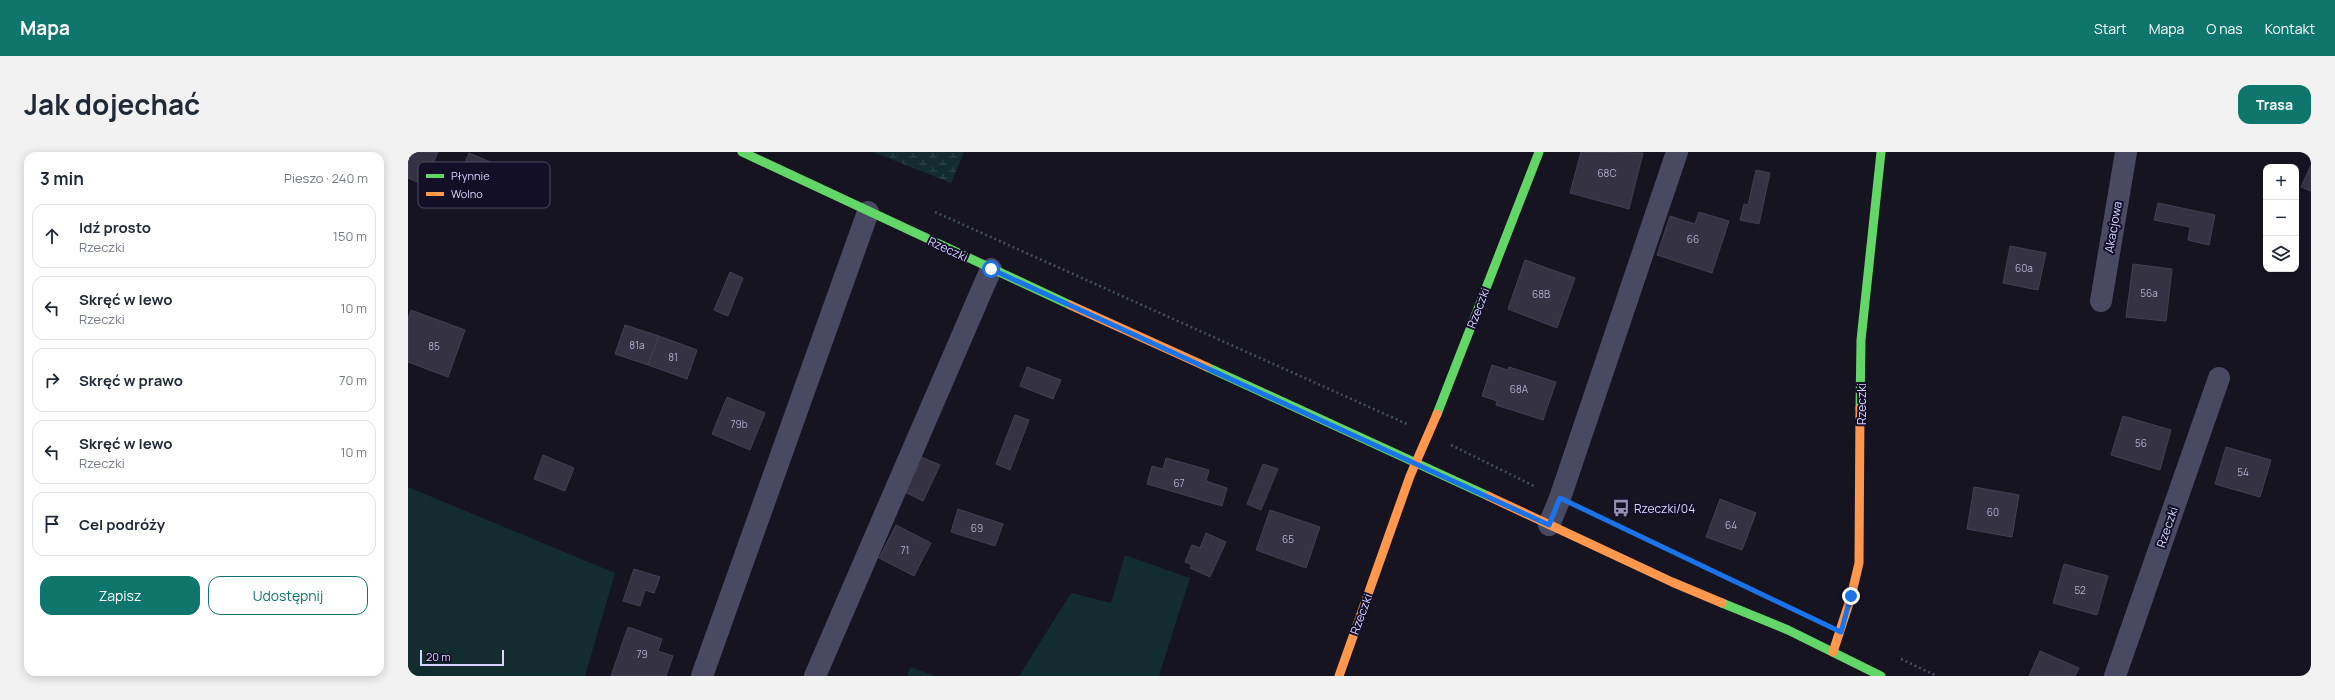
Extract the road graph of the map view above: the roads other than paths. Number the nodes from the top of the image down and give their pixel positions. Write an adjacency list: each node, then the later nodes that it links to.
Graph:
1 (742, 152): 6 (main road, Rzeczki)
2 (1539, 152): 10 (main road, Rzeczki)
3 (1677, 152): 11 (street)
4 (1881, 152): 12 (main road, Rzeczki)
5 (2126, 152): 8 (street, Akacjowa)
6 (868, 212): 7 (main road, Rzeczki); 14 (street)
7 (991, 269): 10 (main road, Rzeczki); 15 (street)
8 (2100, 301)
9 (2219, 378): 18 (street, Rzeczki)
10 (1417, 463): 11 (main road, Rzeczki); 16 (main road, Rzeczki)
11 (1549, 525): 12 (main road, Rzeczki)
12 (1833, 652): 13 (main road, Rzeczki)
13 (1859, 671): 17 (main road, Rzeczki)
14 (702, 676)
15 (815, 676)
16 (1339, 676)
17 (1881, 676)
18 (2114, 676)

